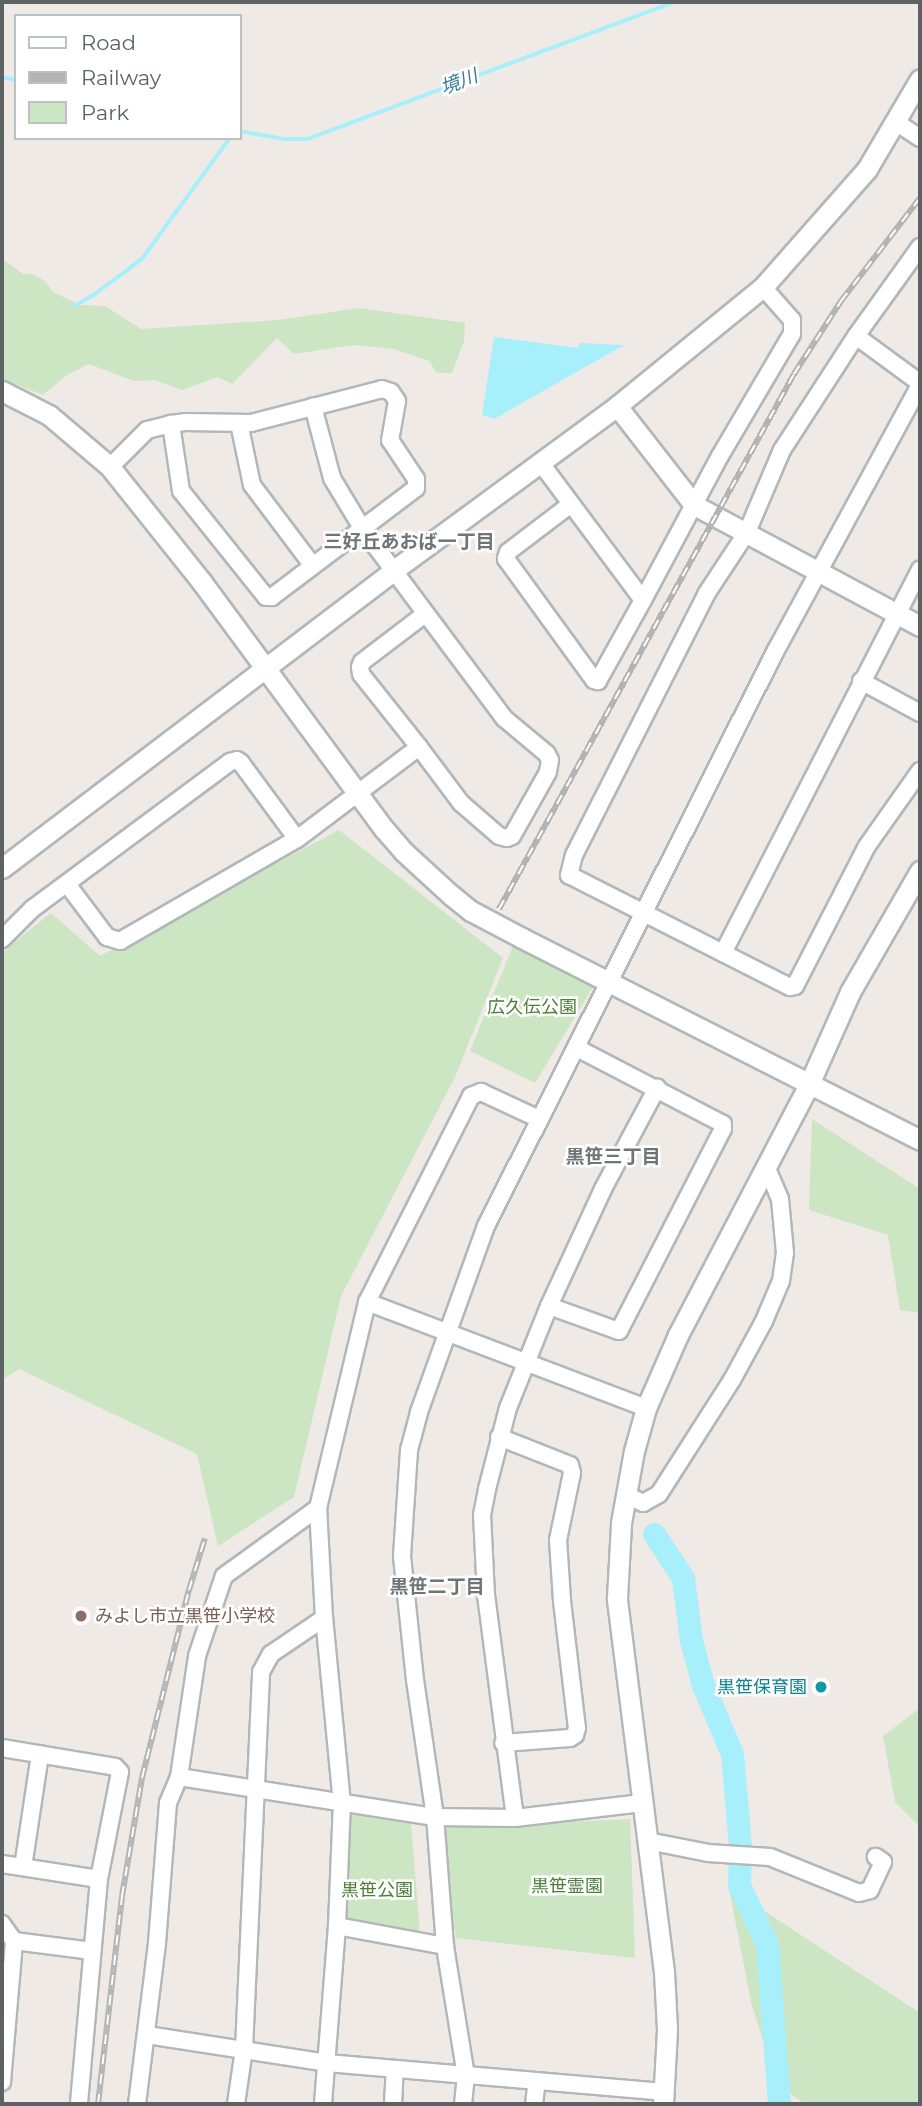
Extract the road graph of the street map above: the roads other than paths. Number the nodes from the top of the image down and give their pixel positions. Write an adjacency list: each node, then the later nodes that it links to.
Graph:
1 (920, 79): 2 (street)
2 (896, 122): 3 (street); 5 (street)
3 (920, 138)
4 (917, 257): 6 (street)
5 (763, 287): 9 (street); 16 (street)
6 (856, 336): 7 (street); 18 (street)
7 (920, 384): 22 (street)
8 (2, 391): 14 (street)
9 (617, 406): 13 (street); 16 (street)
10 (313, 407): 11 (street); 17 (street); 17 (street)
11 (239, 423): 12 (street); 19 (street)
12 (171, 424): 14 (street); 19 (street)
13 (540, 462): 15 (street); 20 (street)
14 (110, 467): 27 (street)
15 (571, 504): 23 (street); 23 (street)
16 (694, 505): 18 (street); 23 (street)
17 (362, 528): 19 (street); 20 (street)
18 (747, 533): 22 (street); 37 (street)
19 (313, 566)
20 (394, 570): 25 (street); 27 (street)
21 (920, 570): 24 (street)
22 (817, 572): 24 (street); 37 (street)
23 (643, 600)
24 (895, 613): 26 (street); 28 (street)
25 (425, 614): 30 (street); 30 (street)
26 (920, 626)
27 (266, 669): 32 (street); 34 (street)
28 (862, 681): 29 (street); 39 (street)
29 (920, 713)
30 (419, 747): 32 (street)
31 (920, 771): 39 (street)
32 (359, 795): 33 (street); 40 (street)
33 (297, 839): 36 (street); 36 (street)
34 (2, 868)
35 (920, 871): 42 (street)
36 (67, 884): 38 (street)
37 (642, 914): 39 (street); 40 (street)
38 (2, 939)
39 (723, 953)
40 (609, 982): 41 (street); 42 (street)
41 (577, 1048): 43 (street); 44 (street)
42 (810, 1082): 45 (street); 46 (street)
43 (657, 1088): 48 (street); 48 (street)
44 (539, 1119): 47 (street); 49 (street)
45 (920, 1140)
46 (766, 1166): 51 (street); 53 (street)
47 (367, 1303): 49 (street); 54 (street)
48 (549, 1306): 50 (street)
49 (447, 1330): 50 (street); 63 (street)
50 (527, 1362): 51 (street); 52 (street)
51 (646, 1408): 53 (street)
52 (499, 1437): 56 (street); 56 (street)
53 (626, 1495): 61 (street)
54 (318, 1508): 55 (street); 59 (street)
55 (324, 1618): 60 (street); 62 (street)
56 (503, 1743): 64 (street)
57 (2, 1748): 58 (street)
58 (40, 1755): 68 (street); 69 (street)
59 (179, 1777): 60 (street); 76 (street)
60 (255, 1791): 62 (street); 77 (street)
61 (642, 1803): 64 (street); 65 (street)
62 (342, 1804): 63 (street); 71 (street)
63 (435, 1816): 64 (street); 73 (street)
64 (514, 1818)
65 (648, 1841): 66 (street); 83 (street)
66 (876, 1857)
67 (2, 1864): 68 (street)
68 (23, 1867): 69 (street)
69 (99, 1879): 74 (street)
70 (2, 1924): 72 (street)
71 (337, 1926): 73 (street); 78 (street)
72 (14, 1941): 74 (street); 75 (street)
73 (445, 1946): 80 (street)
74 (92, 1951): 84 (street)
75 (4, 2026): 82 (street)
76 (147, 2035): 77 (street); 85 (street)
77 (244, 2049): 78 (street); 86 (street)
78 (327, 2063): 79 (street); 87 (street)
79 (395, 2069): 80 (street); 88 (street)
80 (466, 2076): 81 (street); 89 (street)
81 (537, 2081): 83 (street); 90 (street)
82 (2, 2082)
83 (663, 2098)
84 (79, 2104)
85 (137, 2104)
86 (236, 2104)
87 (323, 2104)
88 (393, 2104)
89 (463, 2104)
90 (534, 2104)

